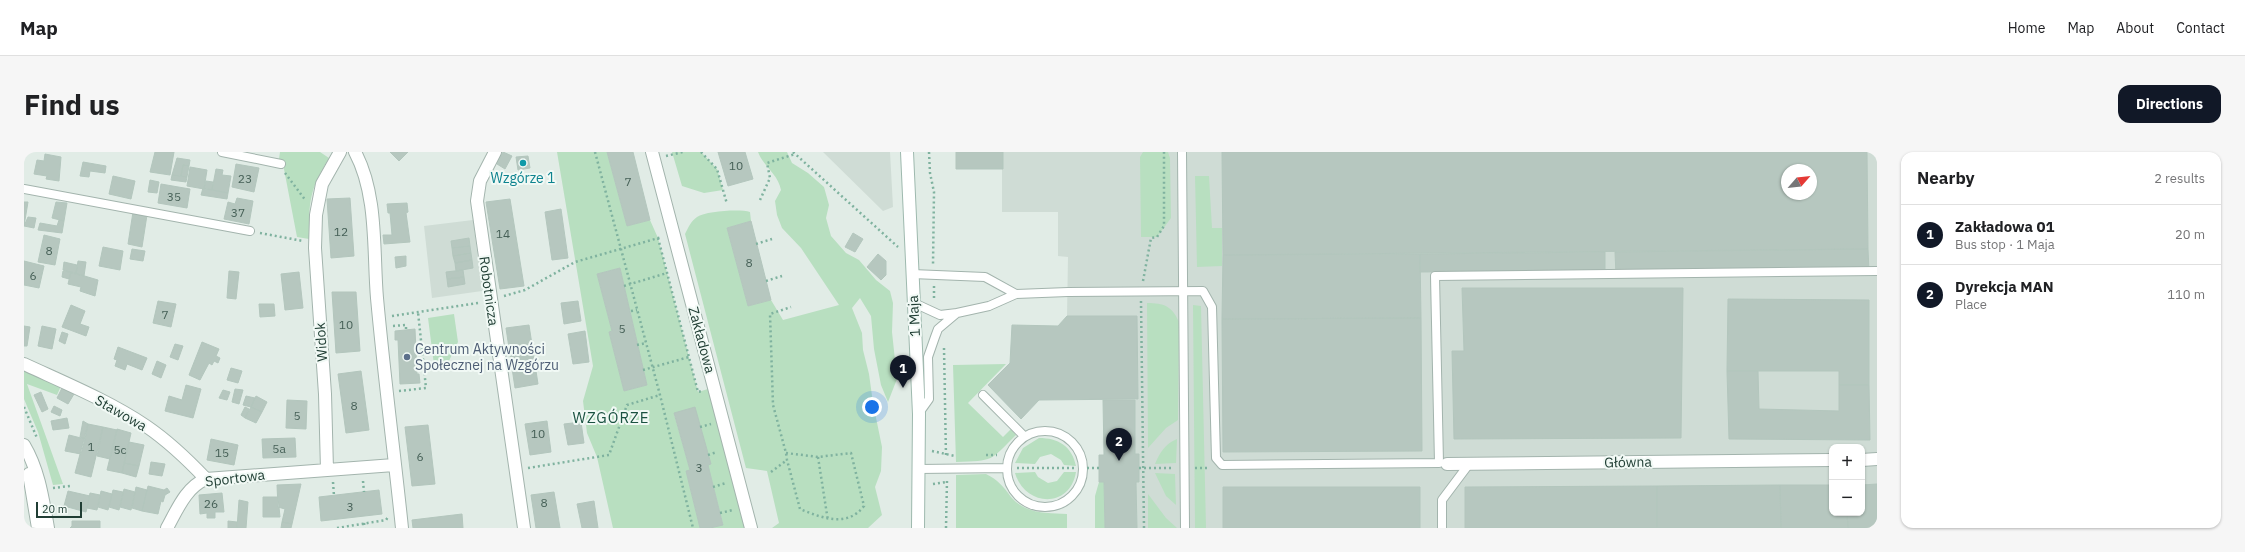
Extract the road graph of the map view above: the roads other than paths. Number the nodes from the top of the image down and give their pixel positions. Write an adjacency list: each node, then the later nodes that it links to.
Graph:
1 (222, 152): 8 (lane)
2 (340, 152): 31 (street, Widok)
3 (354, 152): 28 (street)
4 (495, 152): 37 (street, Robotnicza)
5 (652, 152): 38 (street, Zakładowa)
6 (907, 152): 12 (street, 1 Maja)
7 (1182, 152): 13 (lane)
8 (280, 164)
9 (24, 189): 10 (lane)
10 (250, 231)
11 (1877, 272): 26 (lane)
12 (912, 274): 14 (lane); 15 (street, 1 Maja)
13 (1183, 290): 14 (lane); 26 (lane); 40 (lane)
14 (1016, 294): 16 (lane)
15 (914, 303): 16 (lane); 19 (street, 1 Maja)
16 (957, 313): 19 (lane)
17 (24, 364): 32 (street, Stawowa)
18 (983, 395): 20 (lane)
19 (919, 414): 30 (street, 1 Maja)
20 (1024, 436): 29 (lane); 29 (lane)
21 (24, 445): 34 (street)
22 (24, 454): 33 (street)
23 (1877, 459): 25 (street)
24 (1829, 460): 27 (street, Główna)
25 (1865, 460)
26 (1443, 463): 27 (street, Główna)
27 (1469, 464): 41 (lane)
28 (394, 465): 31 (street); 36 (street)
29 (1007, 468): 30 (lane)
30 (918, 469): 39 (street, 1 Maja)
31 (330, 473): 32 (street, Sportowa)
32 (206, 479): 35 (street, Sportowa)
33 (38, 528)
34 (48, 528)
35 (167, 528)
36 (402, 528)
37 (524, 528)
38 (751, 528)
39 (918, 528)
40 (1185, 528)
41 (1442, 528)

